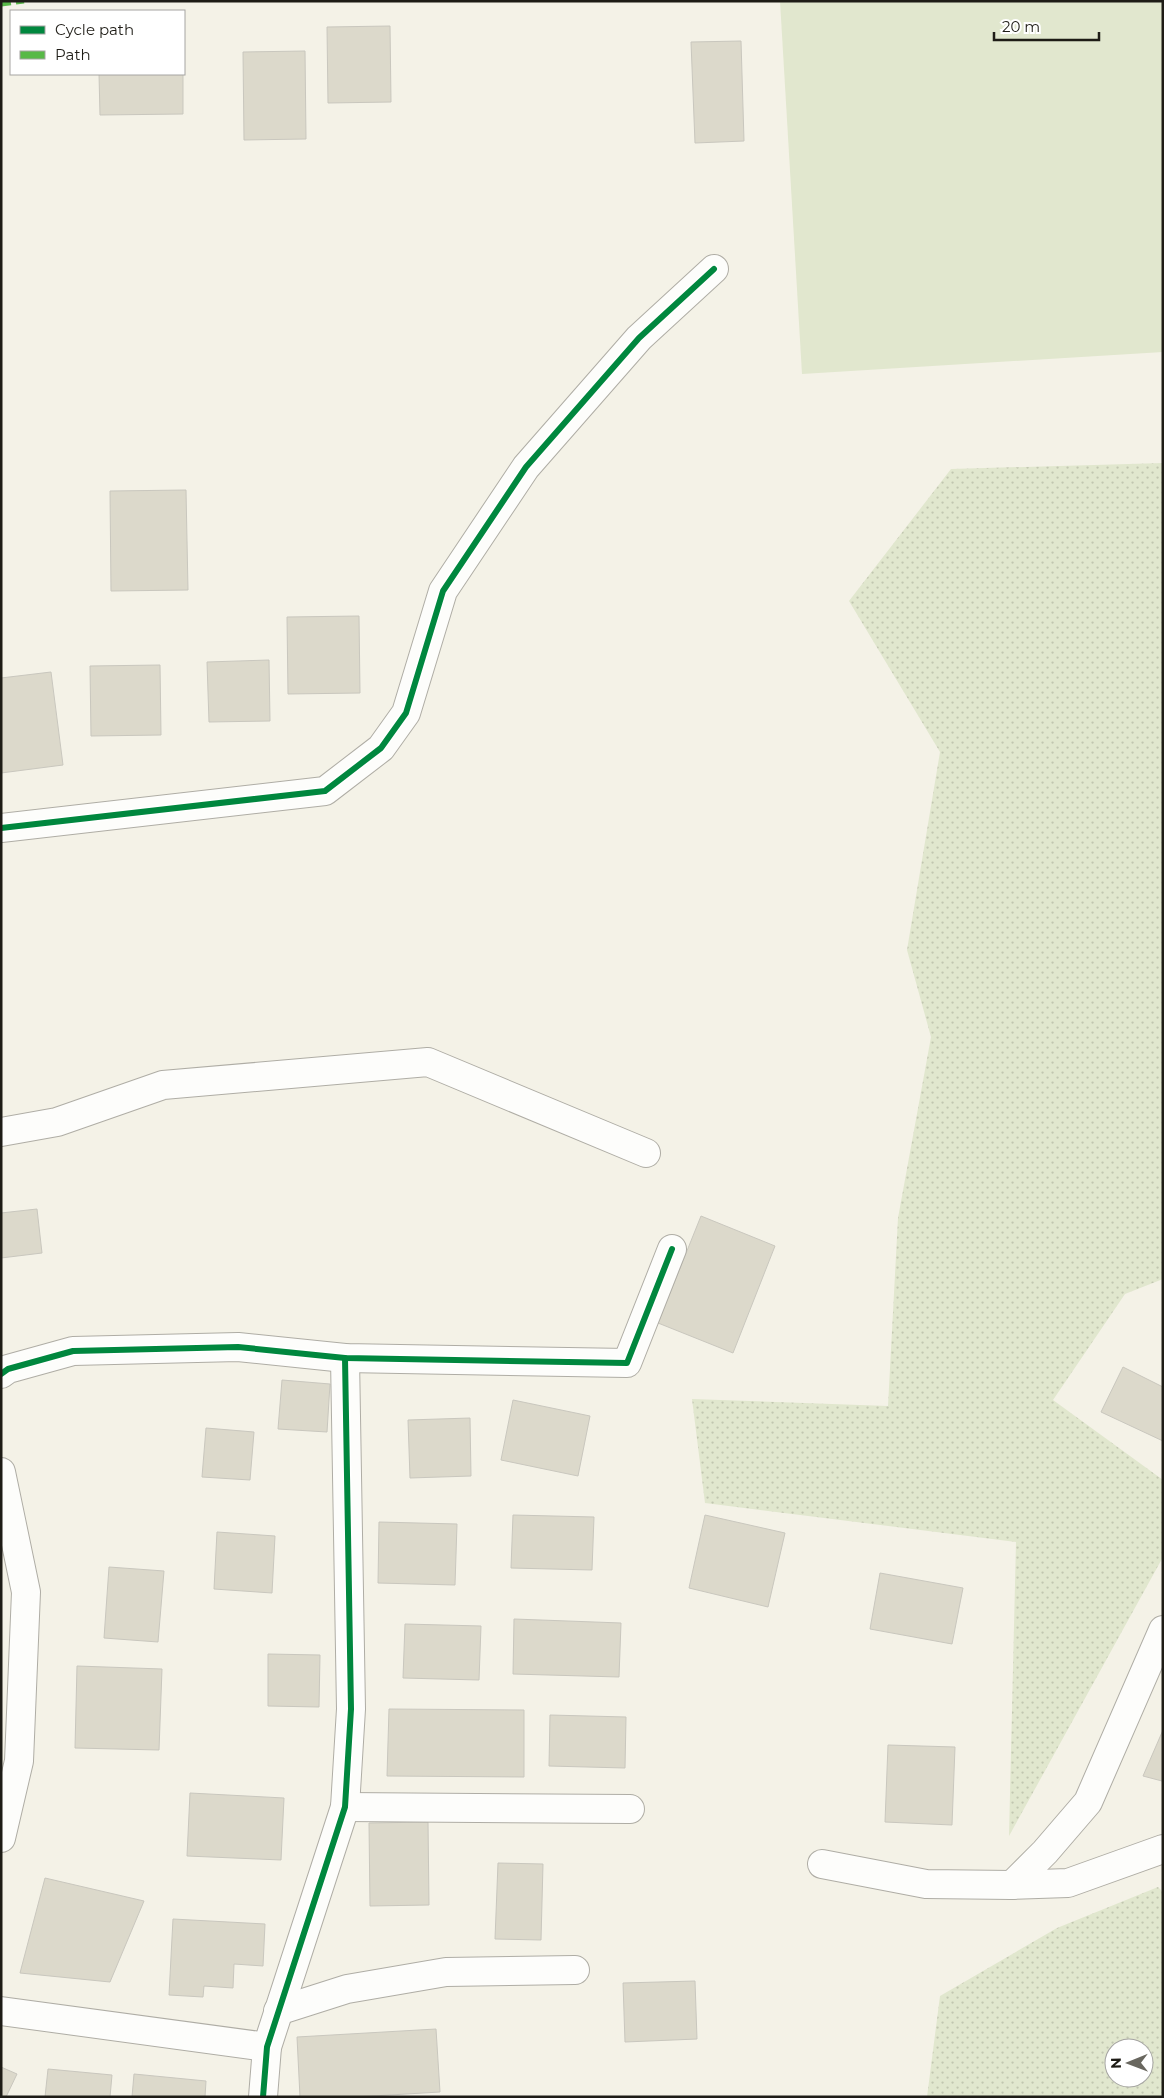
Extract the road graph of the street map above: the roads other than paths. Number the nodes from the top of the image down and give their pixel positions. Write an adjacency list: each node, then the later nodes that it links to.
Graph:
1 (714, 269): 2 (street)
2 (1, 828)
3 (1, 1132): 4 (street)
4 (646, 1153)
5 (672, 1249): 6 (street)
6 (345, 1358): 7 (street); 10 (street)
7 (1, 1374)
8 (1, 1472): 12 (street)
9 (1163, 1630): 15 (street)
10 (345, 1807): 11 (street); 18 (street)
11 (630, 1809)
12 (1, 1838)
13 (1163, 1849): 15 (street)
14 (822, 1864): 15 (street)
15 (1012, 1886)
16 (575, 1970): 18 (street)
17 (1, 2011): 19 (street)
18 (278, 2011): 19 (street)
19 (267, 2046): 20 (street)
20 (263, 2097)

